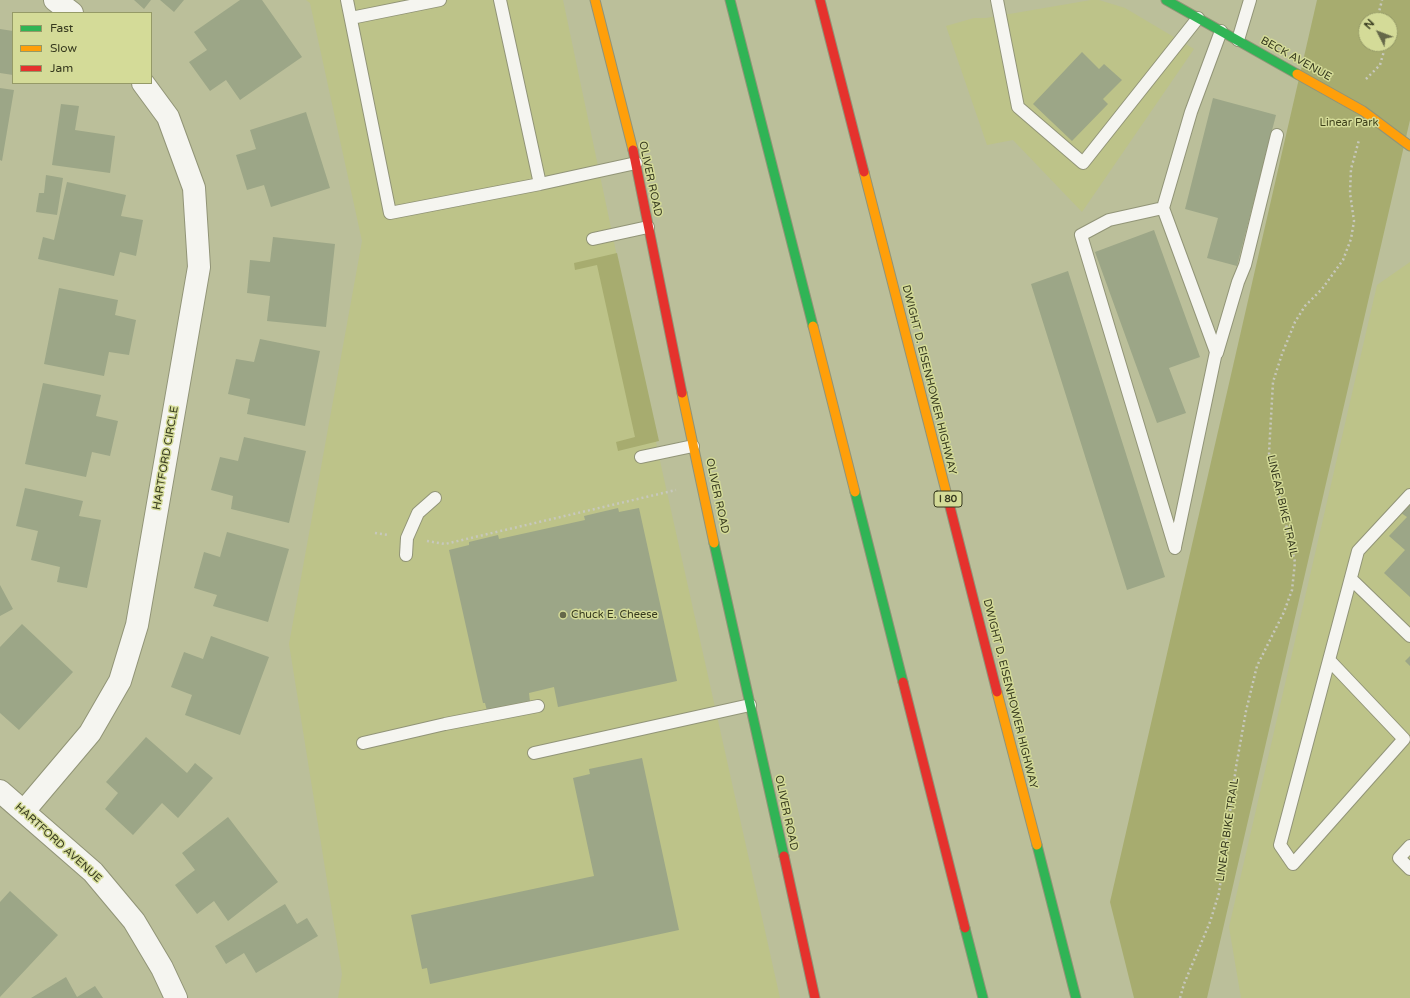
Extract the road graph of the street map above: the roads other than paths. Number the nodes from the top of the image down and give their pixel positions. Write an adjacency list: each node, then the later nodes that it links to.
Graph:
1 (55, 0): 11 (street)
2 (347, 0): 12 (lane)
3 (440, 0): 12 (lane)
4 (500, 0): 20 (lane)
5 (595, 0): 19 (main road, OLIVER ROAD)
6 (730, 0): 43 (main road)
7 (820, 0): 44 (main road, DWIGHT D. EISENHOWER HIGHWAY / I 80)
8 (996, 0): 13 (lane)
9 (1166, 0): 13 (main road, BECK AVENUE)
10 (1250, 0): 15 (lane)
11 (71, 12)
12 (351, 18): 20 (lane)
13 (1198, 18): 14 (main road, BECK AVENUE)
14 (1220, 31): 15 (main road, BECK AVENUE); 21 (lane)
15 (1238, 40): 18 (main road, BECK AVENUE)
16 (144, 84): 38 (street, HARTFORD CIRCLE)
17 (1277, 135): 24 (lane)
18 (1410, 146)
19 (636, 163): 20 (lane); 22 (main road, OLIVER ROAD)
20 (540, 184)
21 (1163, 208): 24 (lane); 24 (lane)
22 (648, 227): 23 (lane); 25 (main road, OLIVER ROAD)
23 (593, 239)
24 (1216, 356)
25 (693, 446): 26 (lane); 33 (main road, OLIVER ROAD)
26 (641, 457)
27 (1410, 494): 30 (lane)
28 (435, 498): 29 (lane)
29 (406, 555)
30 (1351, 579): 31 (lane); 32 (lane)
31 (1410, 636)
32 (1329, 660): 32 (lane)
33 (750, 705): 36 (lane); 42 (main road, OLIVER ROAD)
34 (538, 706): 35 (lane)
35 (363, 743)
36 (534, 753)
37 (0, 791): 38 (street, HARTFORD AVENUE)
38 (24, 811): 41 (street, HARTFORD AVENUE)
39 (1410, 846): 40 (lane)
40 (1410, 869)
41 (176, 998)
42 (815, 998)
43 (983, 998)
44 (1076, 998)

